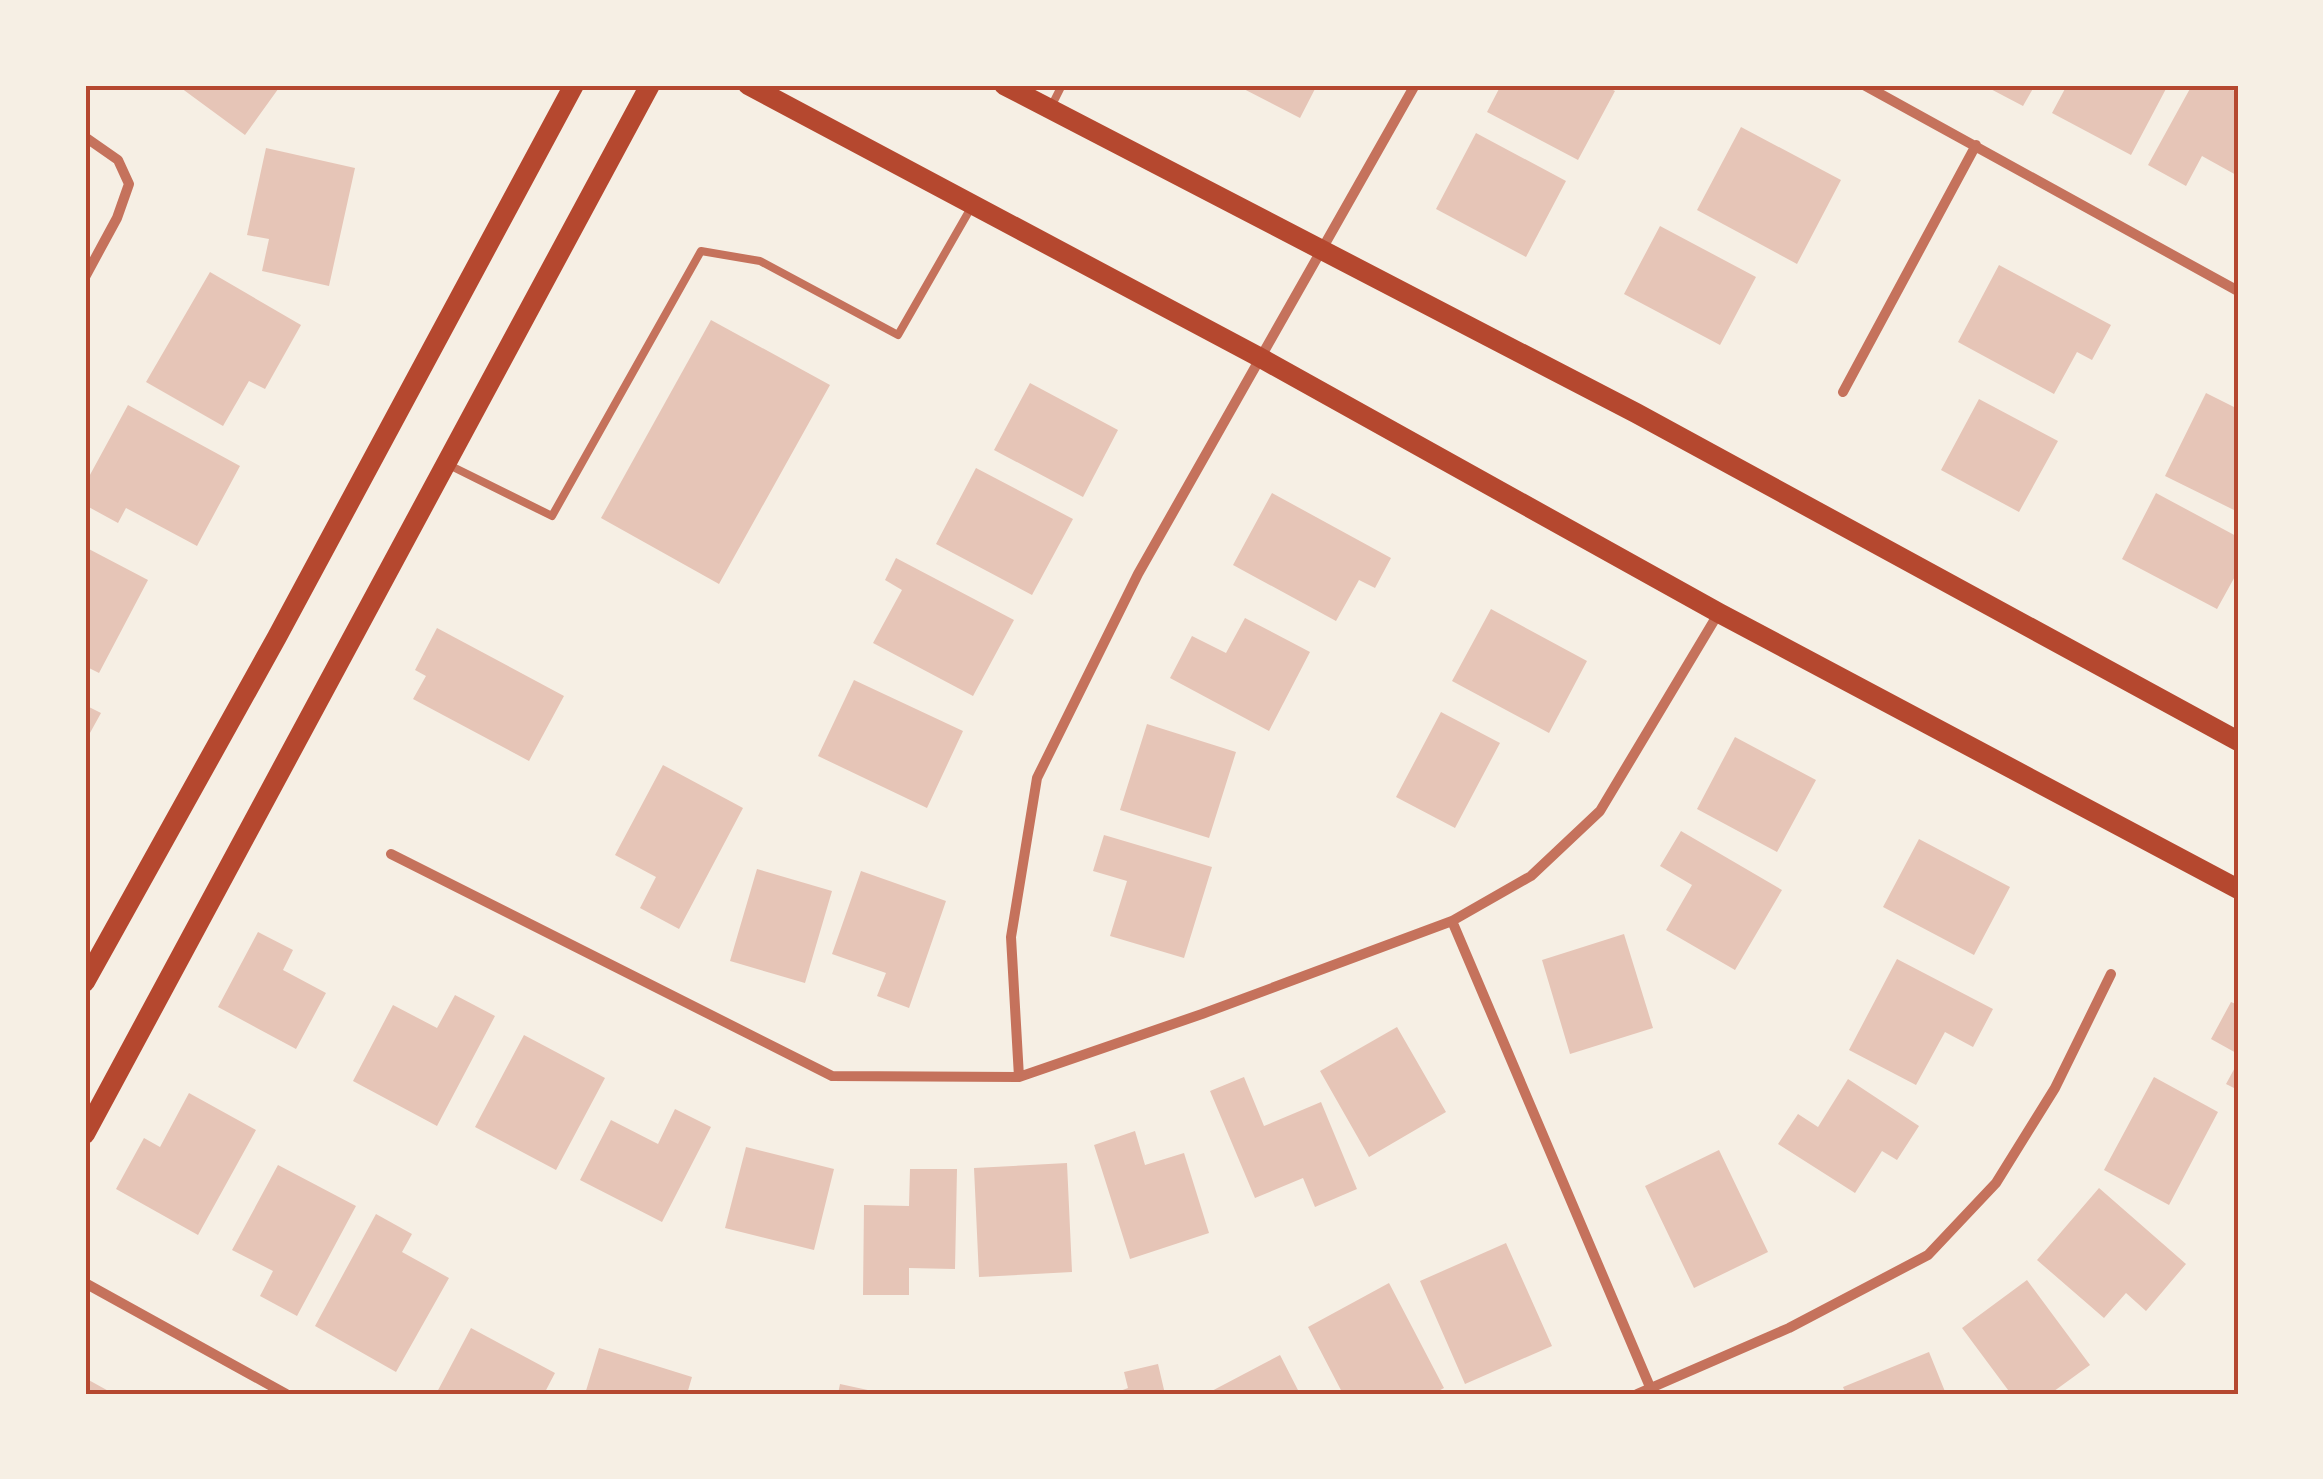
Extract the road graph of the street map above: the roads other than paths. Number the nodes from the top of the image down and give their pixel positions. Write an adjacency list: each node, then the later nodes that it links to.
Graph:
1 (574, 85): 24 (main road)
2 (650, 85): 17 (main road)
3 (748, 85): 11 (main road)
4 (1004, 85): 8 (main road)
5 (1062, 85): 8 (lane)
6 (1416, 85): 12 (street)
7 (1864, 85): 10 (street)
8 (1050, 110): 12 (main road)
9 (85, 138): 13 (street)
10 (1976, 144): 14 (street); 16 (street)
11 (973, 204): 15 (main road); 17 (lane)
12 (1321, 251): 15 (street); 19 (main road)
13 (85, 277)
14 (2238, 291)
15 (1259, 356): 18 (main road); 25 (street)
16 (1843, 392)
17 (447, 464): 26 (main road)
18 (1719, 613): 21 (main road); 22 (street)
19 (2237, 739)
20 (391, 854): 25 (street)
21 (2238, 889)
22 (1452, 921): 25 (street); 28 (street)
23 (2111, 974): 28 (street)
24 (85, 982)
25 (1018, 1077)
26 (85, 1134)
27 (85, 1284): 29 (street)
28 (1652, 1391): 30 (street)
29 (286, 1394)
30 (1637, 1394)

